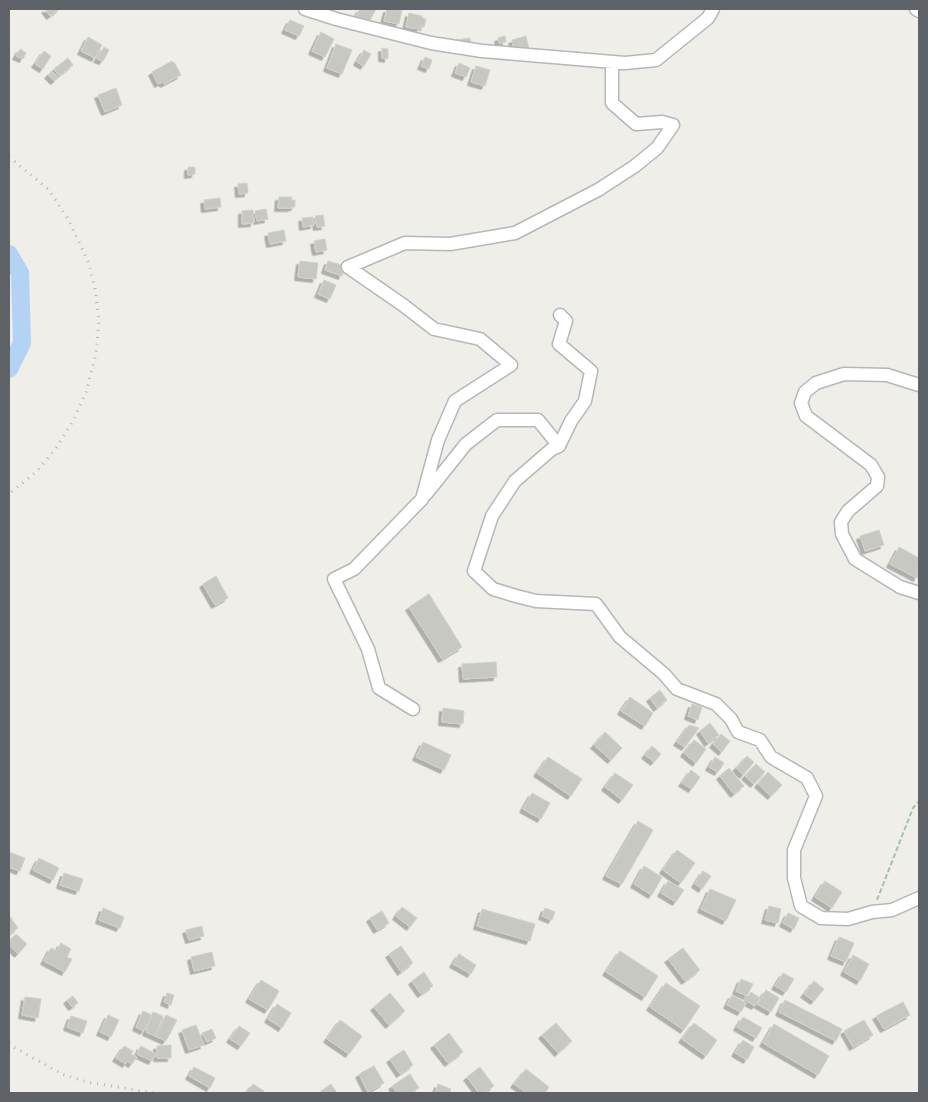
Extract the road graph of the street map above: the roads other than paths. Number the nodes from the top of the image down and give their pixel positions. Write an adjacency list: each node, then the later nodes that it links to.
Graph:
1 (305, 9): 5 (street)
2 (714, 9): 5 (street)
3 (916, 9): 4 (street)
4 (919, 11)
5 (612, 62): 9 (street)
6 (560, 315): 8 (street)
7 (919, 384): 10 (street)
8 (559, 446): 9 (street); 12 (street)
9 (422, 499): 11 (street)
10 (919, 593)
11 (413, 709)
12 (919, 898)

